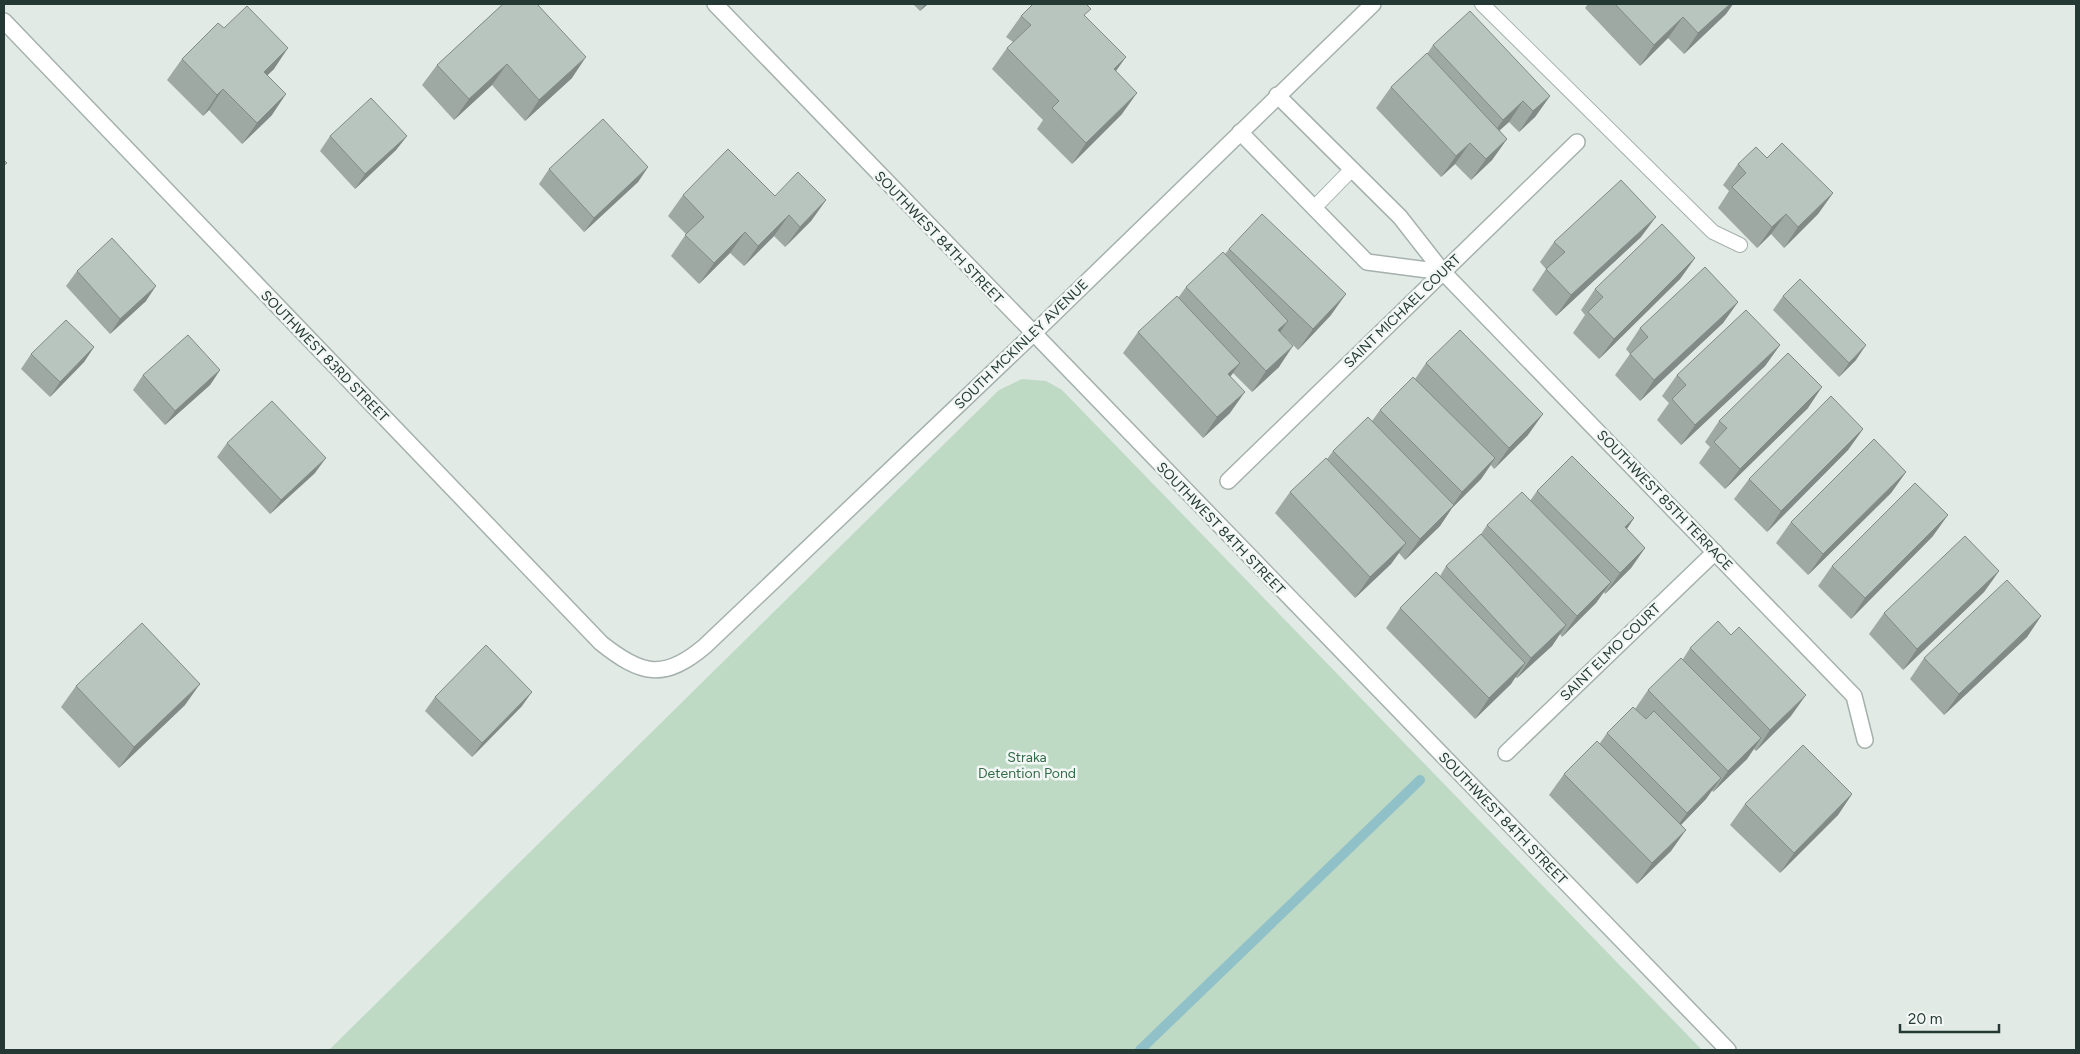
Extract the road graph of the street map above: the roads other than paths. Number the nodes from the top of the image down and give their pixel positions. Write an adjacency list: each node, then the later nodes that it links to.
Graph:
1 (715, 4): 12 (street, SOUTHWEST 84TH STREET)
2 (1373, 4): 5 (street, SOUTH MCKINLEY AVENUE)
3 (1482, 4): 10 (lane)
4 (4, 21): 15 (street, SOUTHWEST 83RD STREET)
5 (1277, 95): 6 (street, SOUTH MCKINLEY AVENUE); 8 (street, SOUTHWEST 85TH TERRACE)
6 (1240, 132): 9 (street); 12 (street, SOUTH MCKINLEY AVENUE)
7 (1577, 142): 11 (street, SAINT MICHAEL COURT)
8 (1352, 169): 9 (lane); 11 (street, SOUTHWEST 85TH TERRACE)
9 (1314, 208): 11 (street)
10 (1740, 245)
11 (1443, 272): 13 (street, SAINT MICHAEL COURT); 14 (street, SOUTHWEST 85TH TERRACE)
12 (1032, 334): 15 (street, SOUTH MCKINLEY AVENUE); 18 (street, SOUTHWEST 84TH STREET)
13 (1228, 481)
14 (1715, 552): 16 (street, SOUTHWEST 85TH TERRACE); 17 (street, SAINT ELMO COURT)
15 (660, 670)
16 (1865, 740)
17 (1506, 753)
18 (1728, 1050)

